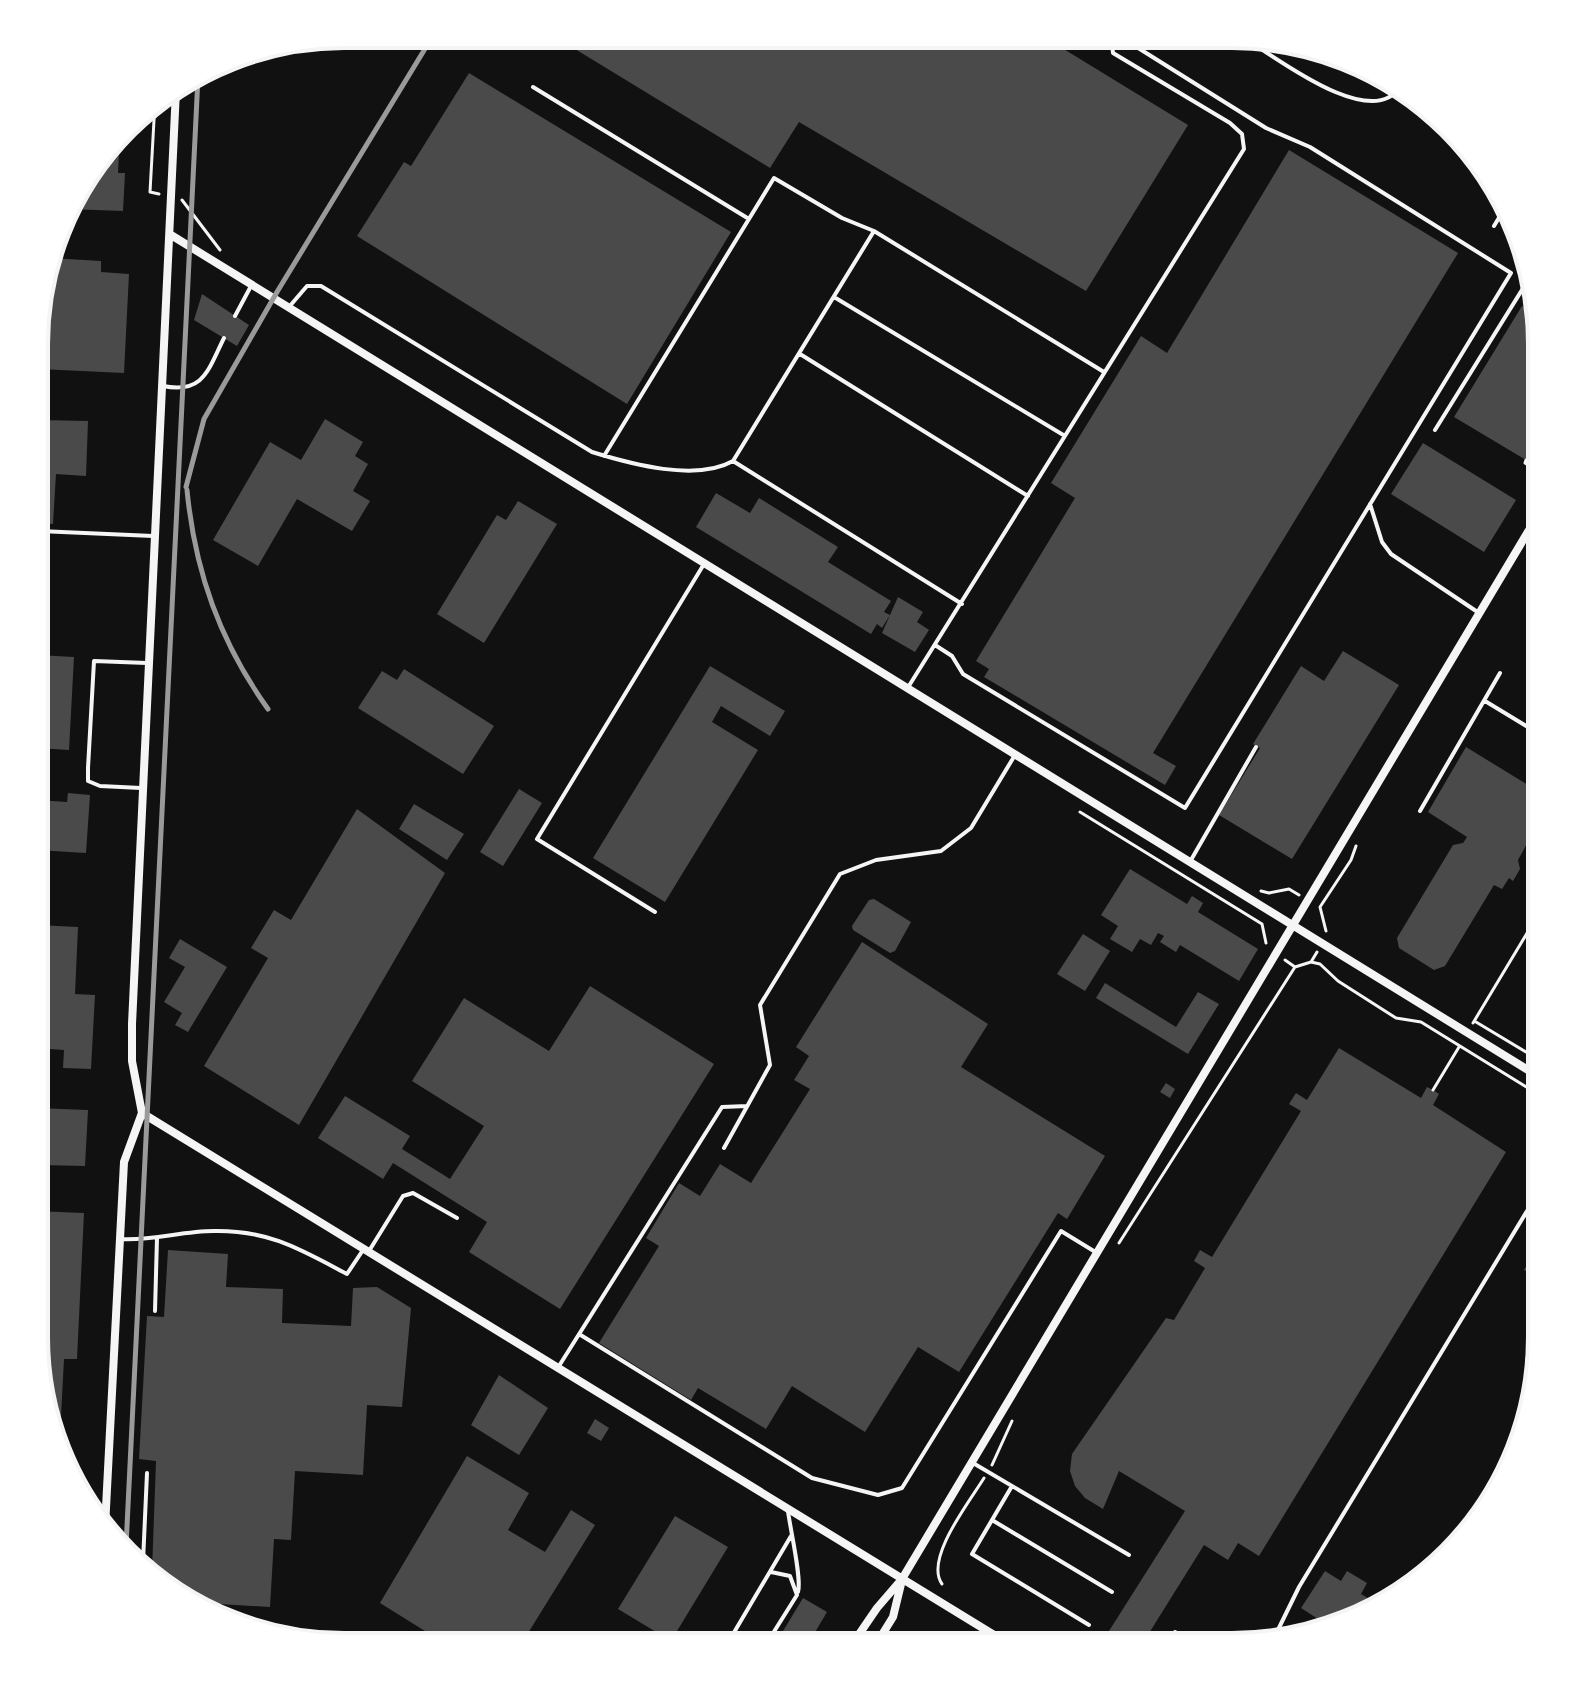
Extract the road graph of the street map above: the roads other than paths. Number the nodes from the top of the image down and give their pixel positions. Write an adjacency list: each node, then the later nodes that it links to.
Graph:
1 (1112, 48): 19 (lane)
2 (1138, 48): 26 (lane)
3 (1265, 50): 5 (lane)
4 (533, 87): 8 (lane)
5 (1393, 96)
6 (176, 101): 11 (street)
7 (1499, 218): 9 (lane)
8 (749, 219): 10 (lane); 23 (lane)
9 (1494, 226)
10 (874, 231): 14 (lane); 19 (lane)
11 (171, 235): 12 (street); 20 (street)
12 (252, 285): 15 (street); 16 (lane)
13 (1522, 289): 21 (lane)
14 (834, 297): 18 (lane); 22 (lane)
15 (289, 308): 23 (lane); 30 (street)
16 (235, 316)
17 (224, 338): 20 (lane)
18 (800, 354): 24 (lane); 25 (lane)
19 (1104, 372): 22 (lane)
20 (163, 386): 29 (street)
21 (1435, 430)
22 (1065, 436): 25 (lane)
23 (604, 456): 24 (lane)
24 (733, 461): 31 (lane)
25 (1028, 496): 31 (lane)
26 (1370, 504): 32 (lane); 33 (lane)
27 (48, 531): 29 (lane)
28 (1528, 532): 32 (street)
29 (156, 537): 34 (street)
30 (704, 564): 36 (street); 44 (lane)
31 (962, 604): 33 (lane)
32 (1479, 613): 45 (street)
33 (935, 645): 36 (lane)
34 (150, 664): 41 (street); 41 (lane)
35 (1500, 673): 37 (lane)
36 (907, 689): 40 (street)
37 (1485, 700): 38 (lane); 42 (lane)
38 (1528, 727)
39 (1256, 747): 43 (lane)
40 (1015, 755): 43 (street); 47 (lane)
41 (144, 789): 48 (street)
42 (1420, 811)
43 (1190, 862): 45 (street)
44 (655, 912)
45 (1291, 924): 46 (street); 55 (street)
46 (1528, 1070)
47 (747, 1106): 49 (lane); 57 (lane)
48 (142, 1113): 53 (street); 54 (street)
49 (724, 1148)
50 (1528, 1209): 73 (lane)
51 (457, 1218): 54 (lane)
52 (157, 1238): 53 (lane); 54 (lane); 56 (lane)
53 (121, 1239): 63 (street)
54 (367, 1250): 58 (street)
55 (1097, 1253): 57 (lane); 59 (street)
56 (155, 1311)
57 (579, 1334): 58 (lane)
58 (558, 1368): 62 (street)
59 (971, 1462): 61 (lane); 69 (street)
60 (147, 1473): 66 (lane)
61 (1012, 1486): 64 (lane); 67 (lane)
62 (787, 1508): 65 (lane); 69 (street)
63 (106, 1512)
64 (992, 1520): 70 (lane); 72 (lane)
65 (791, 1536): 68 (lane); 71 (lane)
66 (143, 1554)
67 (1129, 1555)
68 (771, 1572): 71 (lane); 74 (lane)
69 (902, 1579): 76 (street); 77 (street); 78 (street)
70 (1112, 1592)
71 (797, 1595): 75 (lane)
72 (1089, 1625)
73 (1278, 1629)
74 (734, 1633)
75 (773, 1633)
76 (860, 1633)
77 (883, 1633)
78 (991, 1633)

